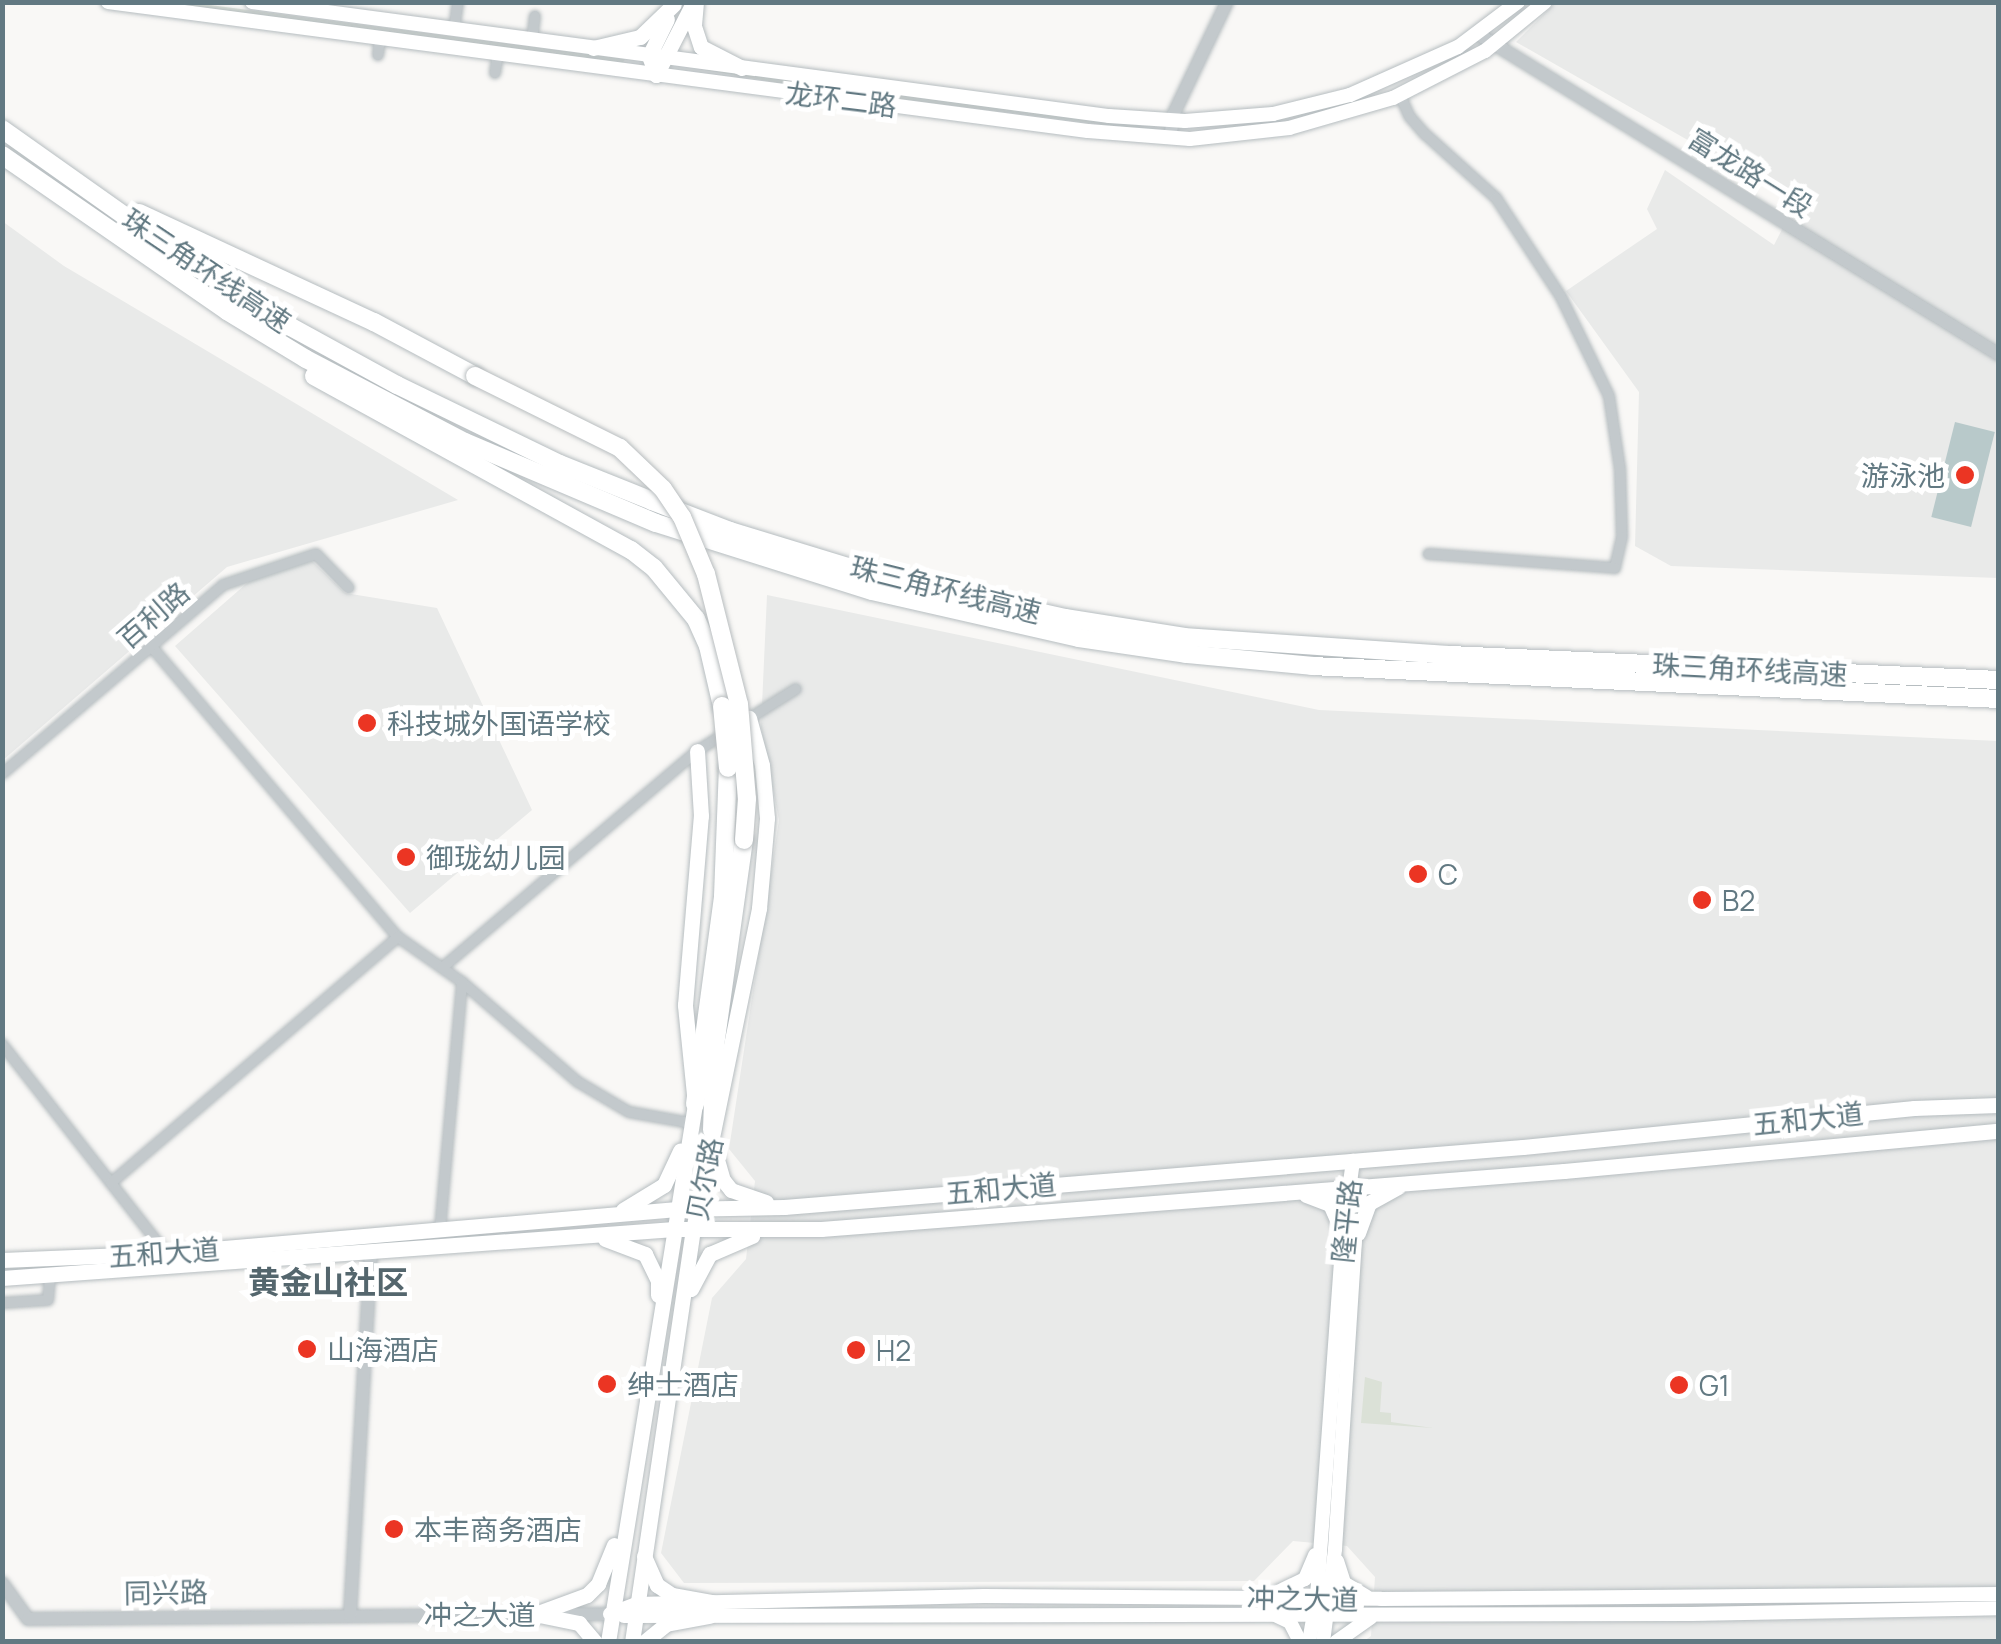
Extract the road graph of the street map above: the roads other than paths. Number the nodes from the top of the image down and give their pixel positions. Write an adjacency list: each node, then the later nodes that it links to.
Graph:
1 (108, 2): 13 (main road, 龙环二路)
2 (252, 2): 9 (main road, 龙环二路)
3 (458, 2): 11 (street)
4 (695, 2): 20 (main road); 21 (main road)
5 (1227, 2): 25 (street)
6 (1518, 2): 12 (main road, 龙环二路)
7 (1545, 2): 15 (main road, 龙环二路)
8 (674, 3): 16 (main road); 19 (main road)
9 (347, 9): 11 (main road, 龙环二路)
10 (535, 16): 14 (street)
11 (454, 30): 14 (main road, 龙环二路)
12 (1478, 34): 15 (street, 富龙路一段); 25 (main road, 龙环二路)
13 (380, 38): 17 (main road, 龙环二路); 18 (street)
14 (532, 40): 16 (main road, 龙环二路)
15 (1494, 44): 24 (main road, 龙环二路); 31 (street, 富龙路一段)
16 (594, 48): 19 (main road, 龙环二路)
17 (498, 53): 22 (street); 23 (main road, 龙环二路)
18 (378, 55)
19 (649, 56): 20 (main road, 龙环二路); 23 (main road)
20 (666, 58): 21 (main road, 龙环二路); 23 (main road)
21 (742, 68): 25 (main road, 龙环二路)
22 (496, 74)
23 (656, 75): 27 (main road, 龙环二路)
24 (1400, 95): 27 (main road, 龙环二路); 32 (street)
25 (1171, 120): 27 (street)
26 (2, 129): 29 (highway, 珠三角环线高速)
27 (1170, 138)
28 (2, 155): 30 (highway, 珠三角环线高速)
29 (82, 184): 35 (highway, 珠三角环线高速); 48 (highway, bridge)
30 (146, 258): 37 (highway, 珠三角环线高速); 45 (highway, bridge)
31 (1998, 354)
32 (1428, 554)
33 (348, 588): 34 (street, 百利路)
34 (151, 646): 40 (street, 百利路); 41 (street)
35 (1998, 680)
36 (796, 688): 38 (street)
37 (1998, 700)
38 (749, 718): 39 (street); 48 (main road, 贝尔路)
39 (698, 752): 42 (street); 45 (main road, 贝尔路)
40 (2, 774)
41 (398, 937): 42 (street); 52 (street)
42 (442, 968): 43 (street)
43 (462, 982): 47 (street); 60 (street)
44 (2, 1044): 52 (street)
45 (695, 1104): 47 (main road, 贝尔路)
46 (1998, 1105): 50 (main road, 五和大道)
47 (691, 1123): 56 (main road, 贝尔路); 58 (main road)
48 (712, 1130): 55 (main road); 57 (main road, 贝尔路)
49 (1998, 1130): 51 (main road, 五和大道)
50 (1353, 1161): 53 (main road, 隆平路); 55 (main road, 五和大道)
51 (1421, 1180): 53 (main road, 五和大道); 63 (main road)
52 (111, 1183): 65 (street)
53 (1354, 1186): 54 (main road, 五和大道); 63 (main road, 隆平路)
54 (1287, 1192): 62 (main road, 五和大道); 63 (main road)
55 (784, 1207): 57 (main road, 五和大道)
56 (677, 1209): 57 (main road, 五和大道); 58 (main road, 五和大道); 59 (main road, 贝尔路)
57 (699, 1210): 61 (main road, 贝尔路)
58 (600, 1216): 60 (main road, 五和大道)
59 (674, 1229): 61 (main road, 五和大道); 64 (main road, 五和大道); 71 (main road, 贝尔路)
60 (440, 1230): 65 (main road, 五和大道)
61 (693, 1230): 62 (main road, 五和大道); 72 (main road, 贝尔路)
62 (775, 1230): 72 (main road)
63 (1351, 1233): 74 (main road, 隆平路); 76 (main road, 隆平路)
64 (591, 1236): 66 (main road, 五和大道); 71 (main road)
65 (166, 1252): 67 (main road, 五和大道)
66 (371, 1252): 68 (main road, 五和大道); 85 (street)
67 (2, 1260)
68 (50, 1277): 69 (main road, 五和大道); 70 (street)
69 (2, 1278)
70 (2, 1303)
71 (659, 1317): 73 (main road, 贝尔路)
72 (679, 1326): 75 (main road, 贝尔路)
73 (625, 1518): 86 (main road); 87 (main road, 贝尔路)
74 (1322, 1536): 79 (main road, 隆平路); 80 (main road)
75 (643, 1549): 83 (main road); 84 (main road, 贝尔路)
76 (1335, 1549): 79 (main road, 隆平路); 81 (main road)
77 (2, 1583): 85 (street, 同兴路)
78 (1998, 1594): 81 (main road, 冲之大道)
79 (1324, 1596): 80 (main road, 冲之大道); 81 (main road, 冲之大道); 89 (main road, 隆平路)
80 (1254, 1597): 83 (main road, 冲之大道)
81 (1380, 1607): 82 (main road, 冲之大道); 89 (main road, 冲之大道); 97 (main road)
82 (1998, 1608)
83 (710, 1609): 84 (main road, 冲之大道); 88 (main road, 冲之大道); 93 (main road)
84 (635, 1610): 87 (main road, 冲之大道); 92 (main road, 贝尔路)
85 (350, 1614): 86 (street, 冲之大道)
86 (535, 1614): 87 (street, 冲之大道); 90 (main road)
87 (610, 1614): 91 (main road, 贝尔路)
88 (1256, 1614): 89 (main road, 冲之大道); 94 (main road)
89 (1318, 1614): 95 (main road, 隆平路); 96 (main road, 隆平路)
90 (594, 1642)
91 (608, 1642)
92 (632, 1642)
93 (644, 1642)
94 (1300, 1642)
95 (1309, 1642)
96 (1323, 1642)
97 (1336, 1642)

